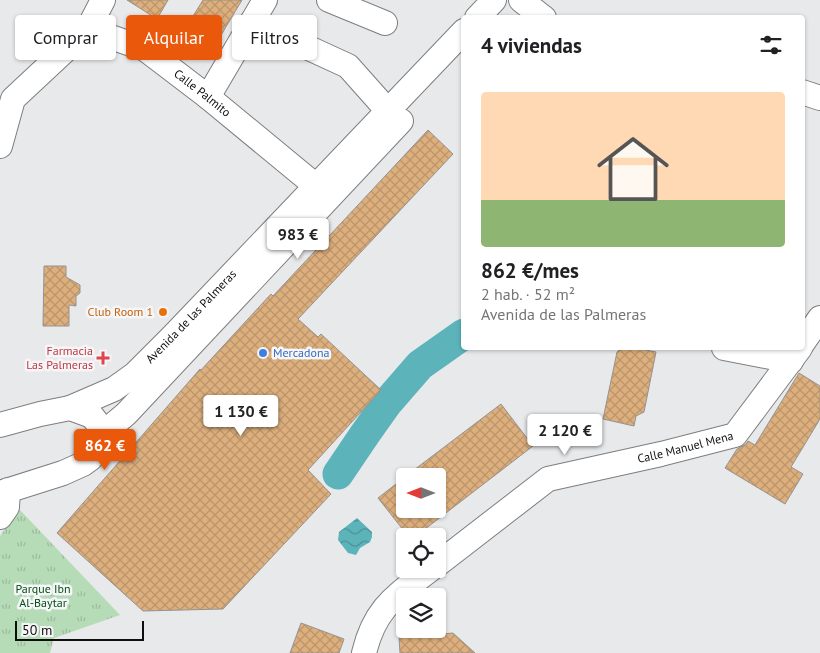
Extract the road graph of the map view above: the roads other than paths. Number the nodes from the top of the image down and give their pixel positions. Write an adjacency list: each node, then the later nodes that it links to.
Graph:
1 (103, 0): 7 (street)
2 (265, 0): 8 (street)
3 (329, 0): 10 (street)
4 (514, 0): 6 (street)
5 (521, 0): 9 (street)
6 (486, 8)
7 (95, 15)
8 (256, 15)
9 (540, 15)
10 (385, 23)
11 (461, 35): 20 (street, Avenida de las Palmeras)
12 (116, 39): 18 (street, Calle Palmito)
13 (317, 52): 20 (street)
14 (232, 56): 18 (street)
15 (461, 56): 22 (street, Avenida de las Palmeras)
16 (55, 60): 21 (street)
17 (805, 93): 19 (street)
18 (208, 97): 22 (street, Calle Palmito)
19 (820, 98)
20 (388, 110): 22 (street, Avenida de las Palmeras)
21 (0, 146)
22 (323, 192): 27 (street, Avenida de las Palmeras); 29 (street, Avenida de las Palmeras)
23 (820, 318): 24 (street, Calle Manuel Mena)
24 (805, 340)
25 (773, 350): 26 (street)
26 (798, 351): 32 (street, Calle Manuel Mena)
27 (70, 408): 28 (street, Avenida de las Palmeras); 29 (street)
28 (0, 426)
29 (102, 434): 30 (street)
30 (4, 492): 31 (street)
31 (0, 517)
32 (446, 558)
33 (420, 578): 34 (street)
34 (364, 653)

